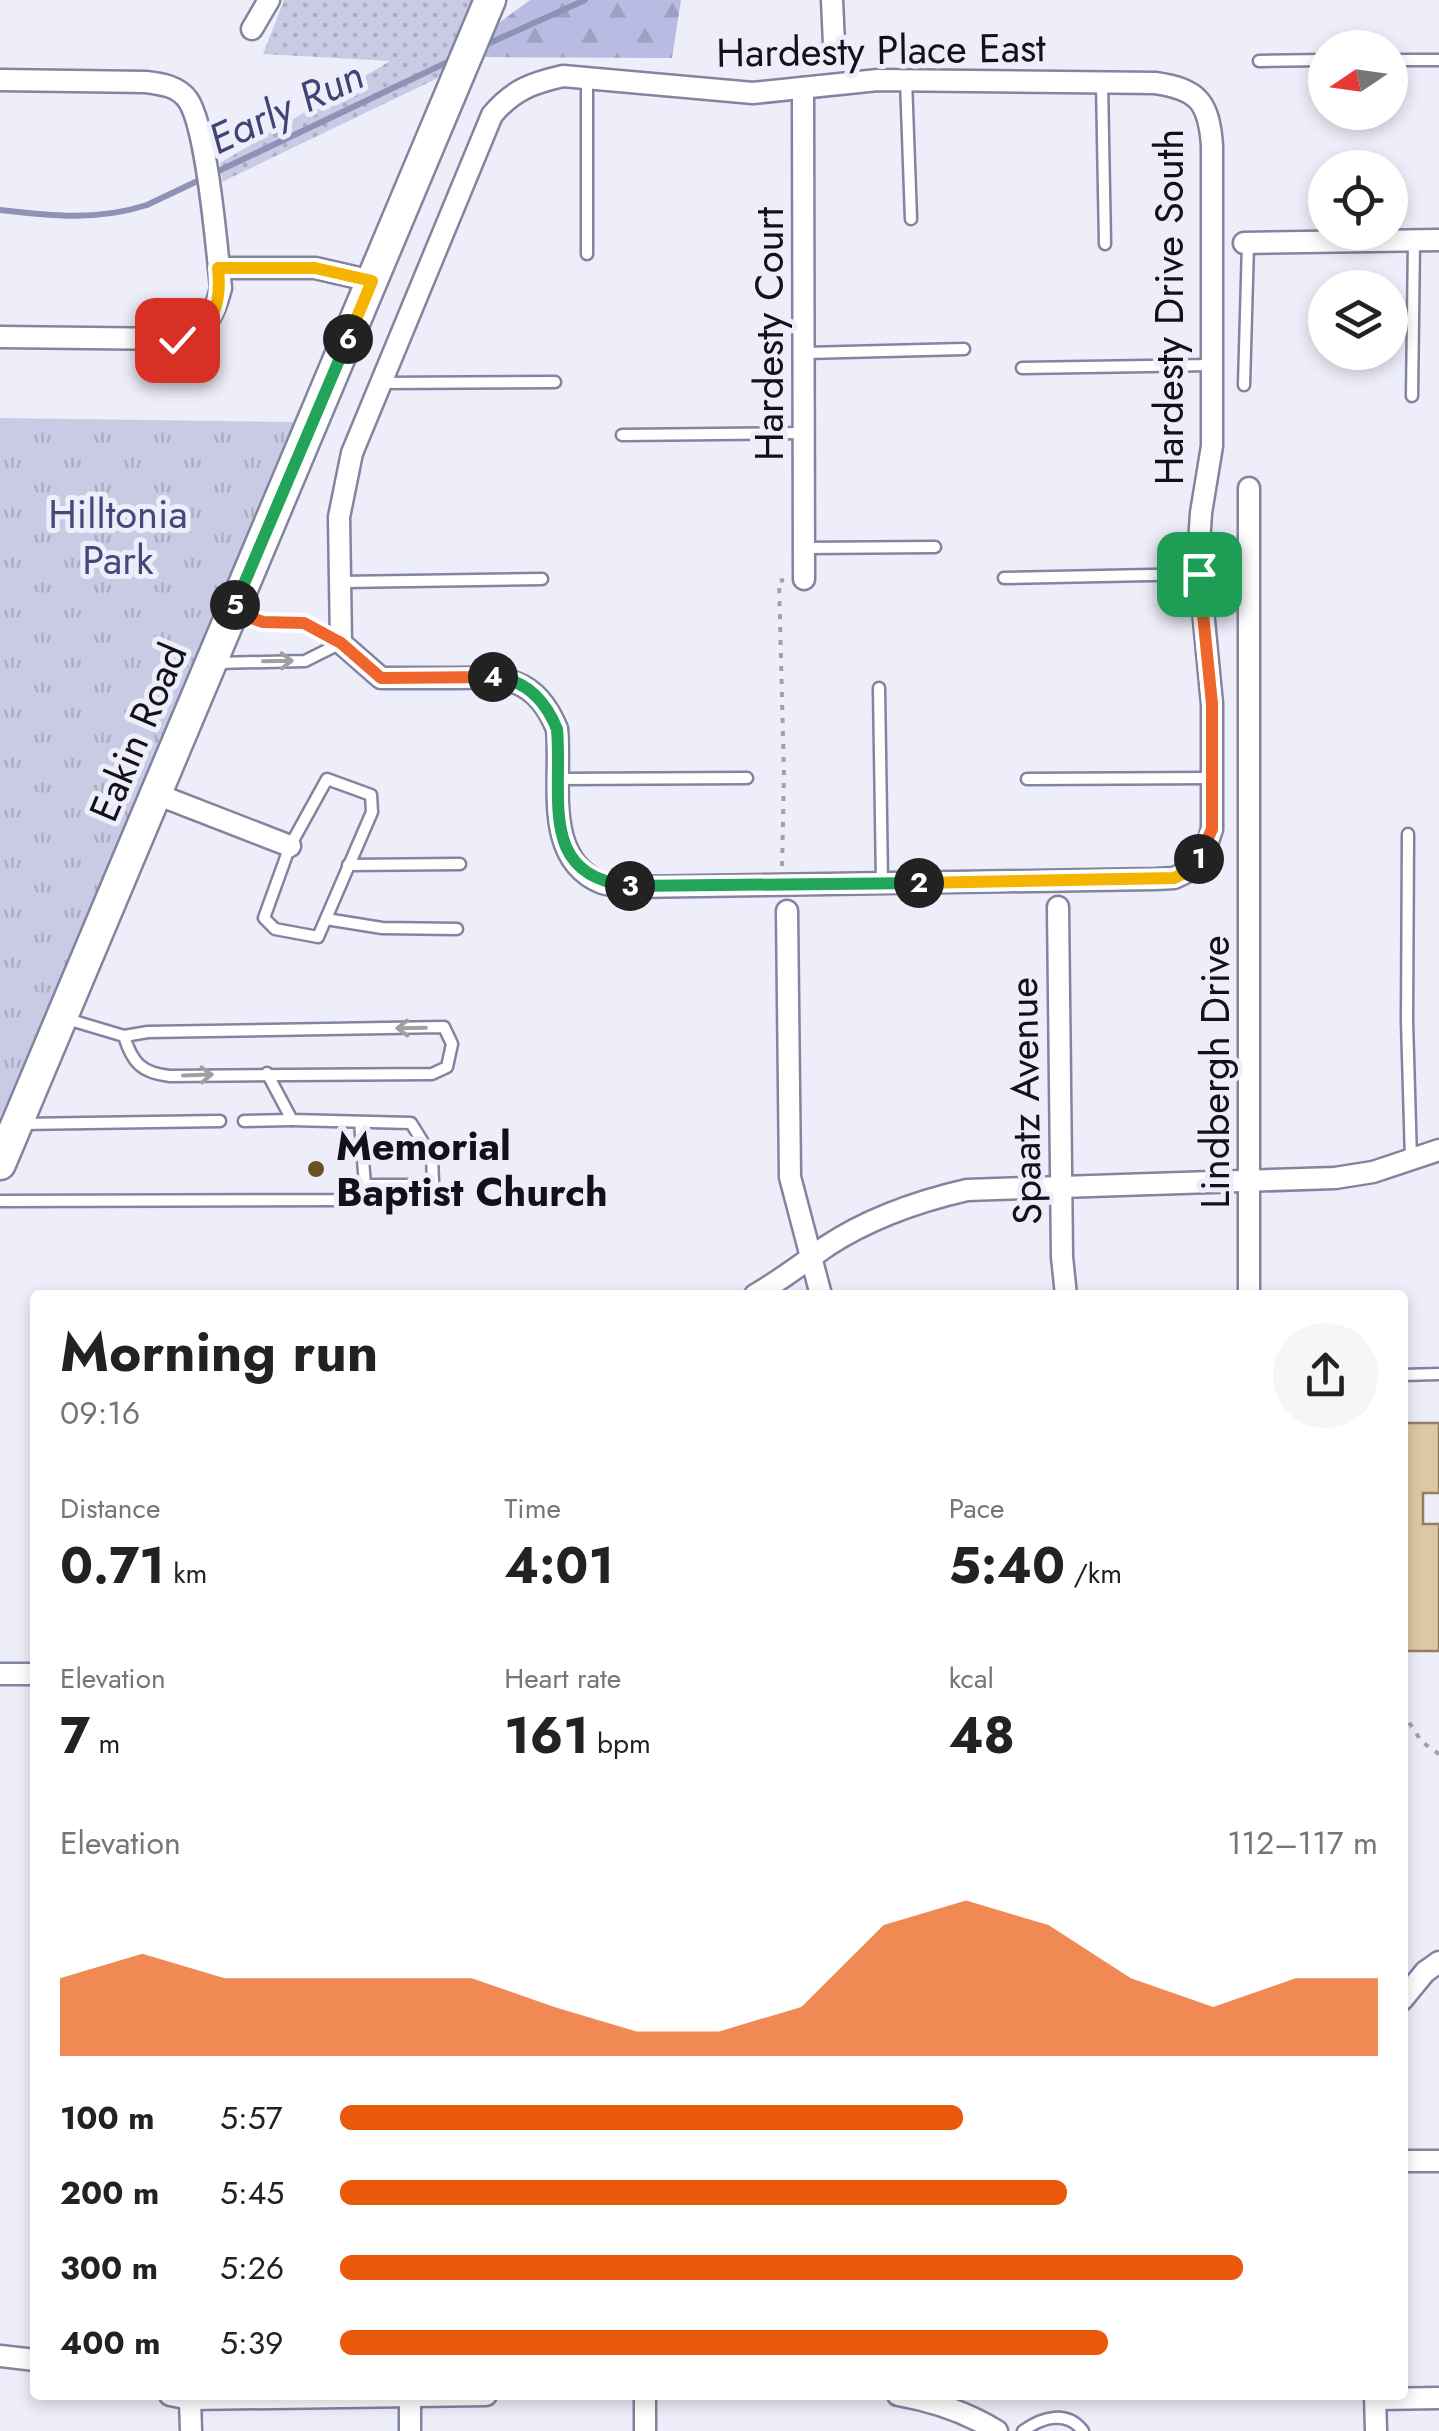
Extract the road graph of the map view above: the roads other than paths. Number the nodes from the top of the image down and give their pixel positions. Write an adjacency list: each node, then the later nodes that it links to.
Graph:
1 (269, 0): 4 (street)
2 (490, 0): 23 (street, Eakin Road)
3 (832, 0): 5 (street)
4 (252, 29)
5 (834, 44)
6 (1308, 60): 9 (lane)
7 (1408, 60): 8 (lane)
8 (1439, 60)
9 (1259, 61)
10 (587, 78): 14 (street, Hardesty Place East); 21 (lane); 29 (street, Hardesty Place East)
11 (906, 79): 13 (street, Hardesty Place East); 14 (street, Hardesty Place East); 16 (lane)
12 (0, 80): 22 (street)
13 (1102, 82): 15 (street, Hardesty Place East); 20 (lane)
14 (803, 88): 26 (street, Hardesty Court)
15 (1198, 100): 27 (street, Hardesty Drive South)
16 (910, 219)
17 (1439, 240): 18 (street)
18 (1414, 241): 19 (street); 32 (lane)
19 (1246, 243): 31 (lane)
20 (1105, 244)
21 (587, 254)
22 (218, 268): 23 (street); 24 (street)
23 (372, 281): 43 (street, Eakin Road)
24 (0, 337)
25 (964, 349): 26 (lane)
26 (805, 352): 33 (street, Hardesty Court)
27 (1211, 365): 28 (lane); 38 (street, Hardesty Drive South)
28 (1022, 368)
29 (380, 382): 30 (lane); 42 (street)
30 (554, 382)
31 (1244, 385)
32 (1412, 396)
33 (804, 432): 34 (lane); 37 (street, Hardesty Court)
34 (622, 434)
35 (1249, 488): 72 (street, Lindbergh Drive)
36 (935, 547): 37 (lane)
37 (804, 548): 41 (street, Hardesty Court)
38 (1199, 574): 39 (lane); 48 (street, Hardesty Drive South)
39 (1004, 578)
40 (542, 580): 42 (lane)
41 (804, 580)
42 (341, 582): 44 (street)
43 (232, 611): 44 (lane); 45 (street, Eakin Road)
44 (341, 643): 45 (lane, one-way to 44); 49 (street)
45 (210, 663): 51 (street, Eakin Road)
46 (879, 688): 56 (lane)
47 (747, 778): 49 (lane)
48 (1212, 778): 50 (lane); 56 (street, Hardesty Drive South)
49 (559, 779): 56 (street)
50 (1026, 779)
51 (156, 794): 53 (street); 61 (street, Eakin Road)
52 (1408, 834): 70 (lane)
53 (290, 846): 55 (lane); 59 (lane)
54 (460, 864): 55 (lane)
55 (348, 865): 59 (lane)
56 (882, 884)
57 (1058, 907): 74 (street, Spaatz Avenue)
58 (787, 911): 76 (street)
59 (326, 919): 60 (lane)
60 (457, 929)
61 (62, 1017): 62 (lane); 68 (street, Eakin Road)
62 (124, 1036): 63 (lane, one-way to 63); 63 (lane, one-way to 62)
63 (267, 1074): 64 (lane)
64 (292, 1120): 65 (lane); 67 (lane)
65 (244, 1121)
66 (220, 1122): 68 (lane)
67 (360, 1122): 73 (lane); 73 (lane)
68 (17, 1124): 71 (street, Eakin Road)
69 (1439, 1150): 70 (street)
70 (1411, 1162): 72 (street)
71 (0, 1164)
72 (1249, 1182): 74 (street); 80 (street, Lindbergh Drive)
73 (365, 1185): 75 (lane)
74 (1062, 1186): 76 (street); 79 (street, Spaatz Avenue)
75 (0, 1201)
76 (811, 1259): 77 (street); 78 (street)
77 (763, 1290)
78 (820, 1290)
79 (1065, 1290)
80 (1250, 1290)
81 (1439, 1374): 82 (lane)
82 (1408, 1375)
83 (0, 1674): 84 (street)
84 (30, 1674)
85 (1439, 1962): 86 (street)
86 (1408, 1993)
87 (1408, 2161): 88 (street)
88 (1439, 2161)
89 (0, 2356): 90 (street)
90 (30, 2359)
91 (1408, 2398): 92 (street)
92 (1439, 2398)
93 (181, 2400): 98 (street)
94 (410, 2400): 99 (street)
95 (645, 2400): 100 (street)
96 (925, 2400): 101 (street)
97 (1376, 2400): 104 (street)
98 (190, 2431)
99 (410, 2431)
100 (645, 2431)
101 (997, 2431)
102 (1022, 2431): 103 (lane)
103 (1083, 2431)
104 (1376, 2431)

